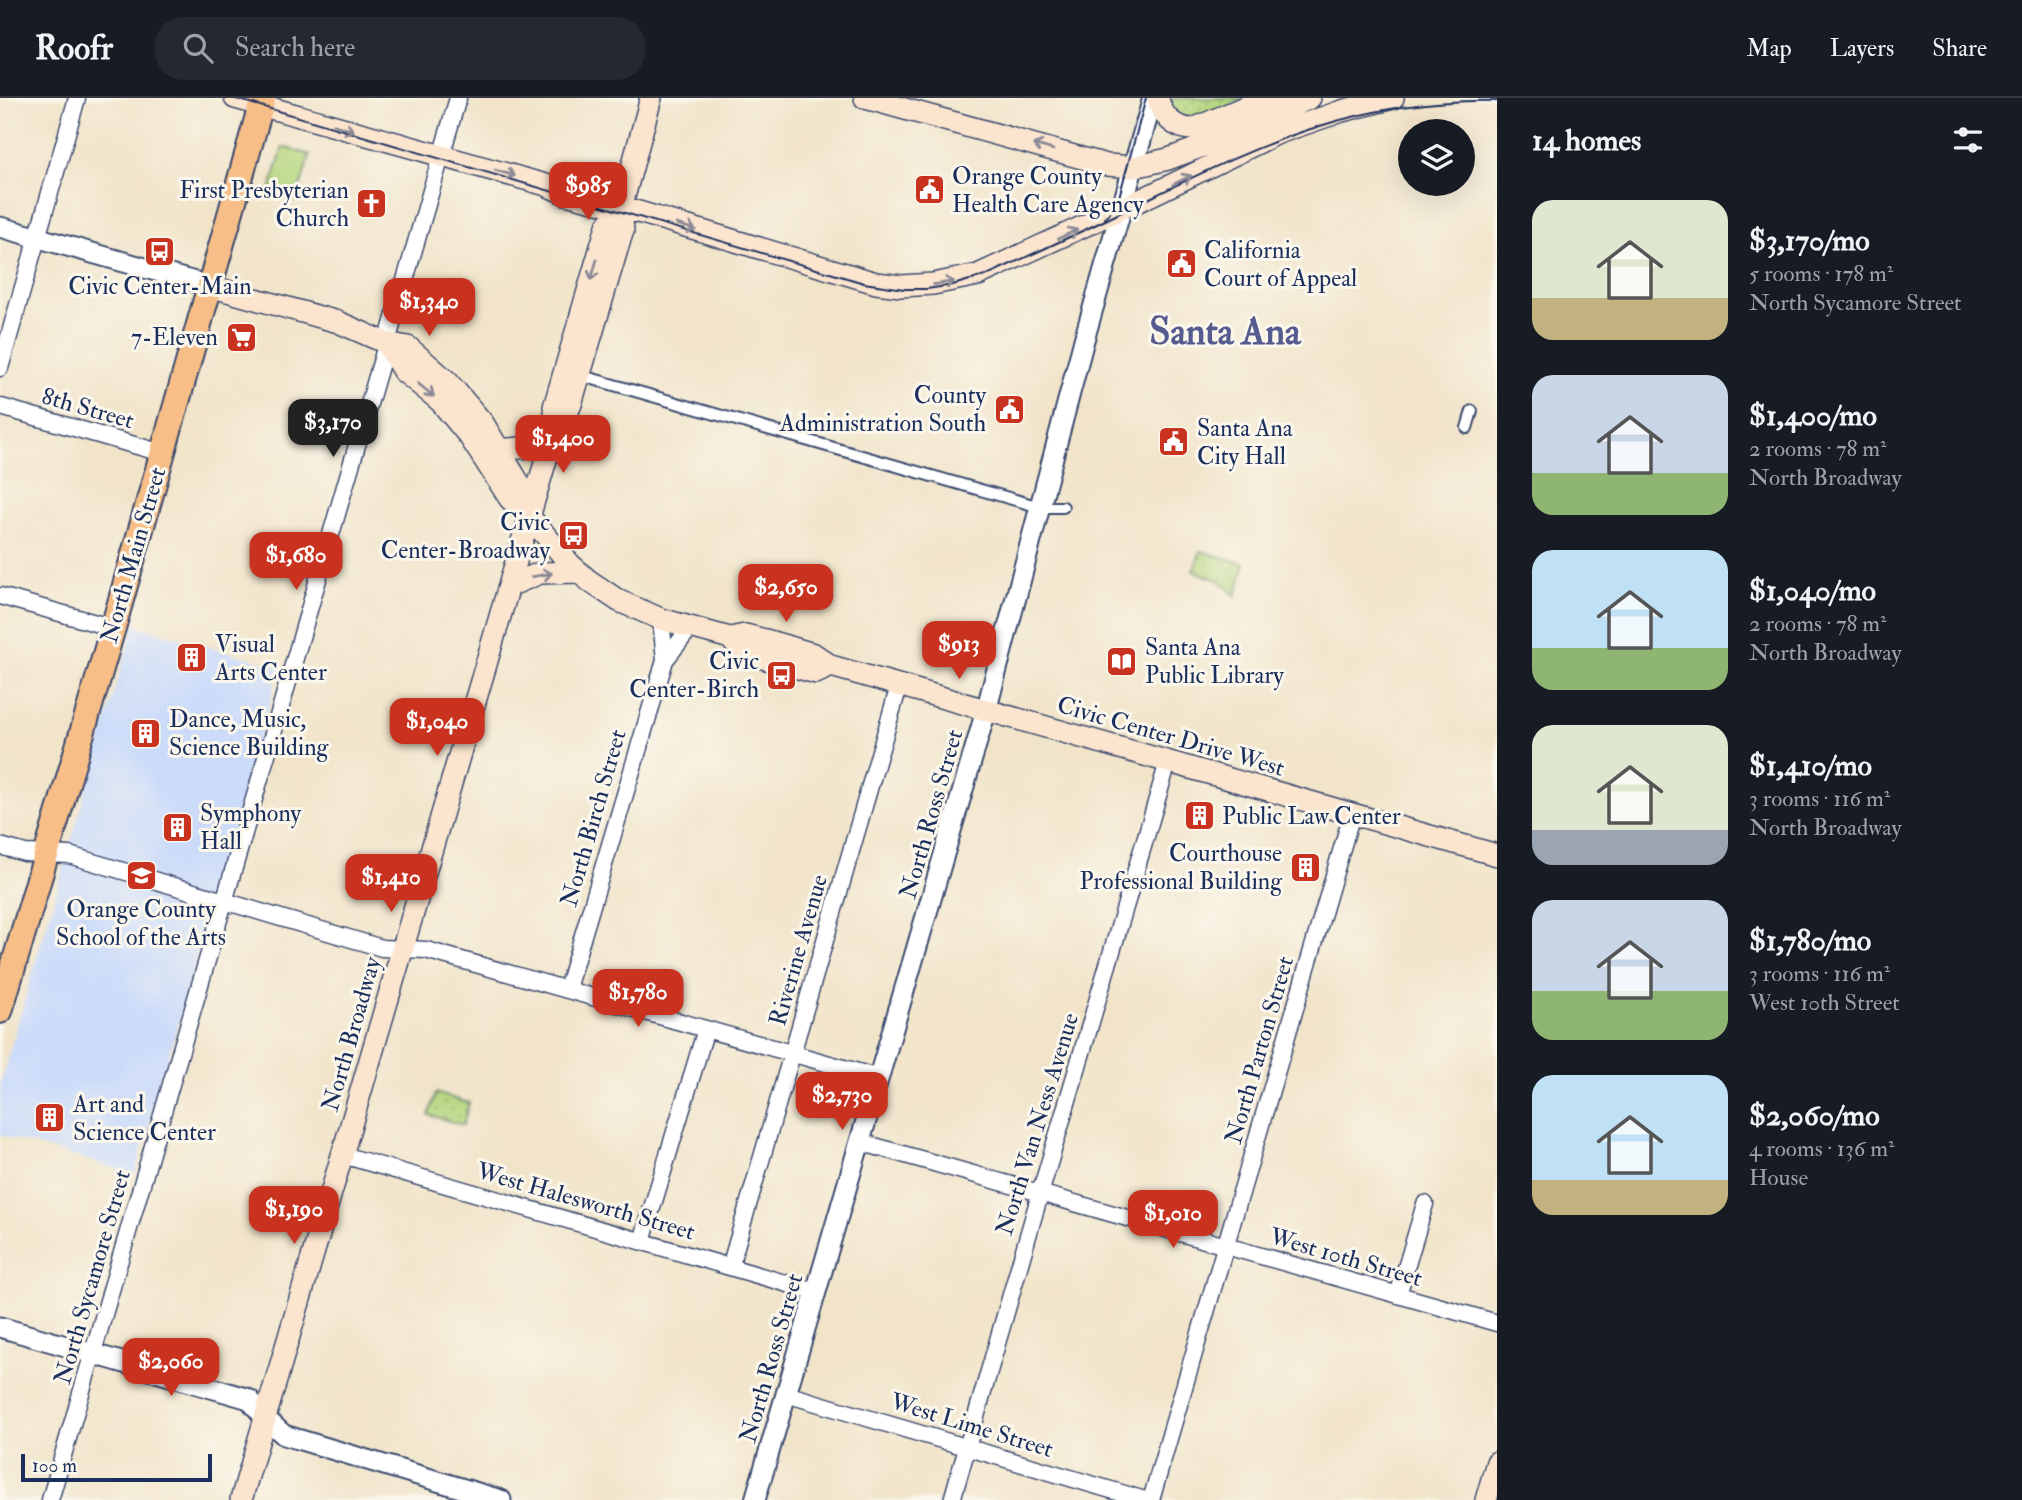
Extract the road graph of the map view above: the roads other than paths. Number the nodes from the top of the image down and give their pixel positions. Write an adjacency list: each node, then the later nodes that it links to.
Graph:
1 (77, 98): 15 (street)
2 (235, 98): 9 (main road)
3 (458, 98): 10 (street, North Sycamore Street)
4 (651, 98): 12 (main road, North Broadway)
5 (866, 98): 11 (main road, one-way to 5)
6 (1156, 98): 8 (main road); 11 (street, North Ross Street)
7 (1393, 98): 13 (main road, one-way to 7)
8 (1306, 99): 11 (main road)
9 (262, 101): 10 (main road, one-way to 10); 16 (main road, North Main Street)
10 (442, 156): 12 (main road, one-way to 12); 17 (street, North Sycamore Street)
11 (1134, 167): 13 (street, North Ross Street)
12 (621, 208): 13 (main road, one-way to 13); 19 (main road, North Broadway); 23 (main road, North Broadway, one-way to 23)
13 (1121, 209): 26 (street, North Ross Street)
14 (0, 227): 15 (street)
15 (37, 237): 16 (street); 18 (street)
16 (209, 286): 17 (main road, Civic Center Drive West); 25 (main road, North Main Street)
17 (386, 343): 24 (main road, Civic Center Drive West); 28 (main road, Civic Center Drive West, one-way to 28); 43 (street, North Sycamore Street)
18 (0, 368)
19 (579, 375): 23 (main road, North Broadway); 26 (street)
20 (0, 405): 25 (street, 8th Street)
21 (1472, 411): 22 (street)
22 (1467, 428)
23 (555, 430): 24 (main road); 28 (main road, North Broadway)
24 (500, 450): 28 (main road, Civic Center Drive West)
25 (162, 453): 34 (main road, North Main Street)
26 (1040, 506): 27 (street); 37 (street, North Ross Street)
27 (1063, 506)
28 (529, 516): 29 (main road, Civic Center Drive West); 30 (main road, North Broadway)
29 (578, 572): 30 (main road, one-way to 29); 32 (main road, Civic Center Drive West)
30 (509, 586): 44 (main road, North Broadway)
31 (0, 596): 34 (street)
32 (661, 619): 33 (main road, Civic Center Drive West); 35 (street, North Birch Street)
33 (691, 627): 35 (street, North Birch Street); 36 (main road, Civic Center Drive West)
34 (113, 628): 41 (main road, North Main Street)
35 (666, 660): 45 (street, North Birch Street)
36 (899, 686): 37 (main road, Civic Center Drive West); 48 (street, Riverine Avenue)
37 (986, 711): 38 (main road, Civic Center Drive West); 49 (street, North Ross Street)
38 (1168, 762): 39 (main road, Civic Center Drive West); 52 (street, North Van Ness Avenue)
39 (1352, 814): 42 (main road, Civic Center Drive West); 55 (street, North Parton Street)
40 (0, 846): 41 (street)
41 (47, 854): 43 (street); 46 (main road, North Main Street)
42 (1497, 855)
43 (226, 902): 44 (street); 61 (street, North Sycamore Street)
44 (404, 948): 45 (street); 51 (main road, North Broadway)
45 (567, 989): 47 (street)
46 (0, 1011)
47 (706, 1029): 48 (street); 54 (street)
48 (791, 1053): 49 (street); 56 (street, Riverine Avenue)
49 (879, 1078): 50 (street, North Ross Street)
50 (860, 1142): 52 (street, West 10th Street); 57 (street, North Ross Street)
51 (342, 1155): 54 (street, West Halesworth Street); 63 (main road, North Broadway)
52 (1040, 1194): 55 (street, West 10th Street); 64 (street, North Van Ness Avenue)
53 (1425, 1203): 58 (street)
54 (642, 1241): 56 (street, West Halesworth Street)
55 (1225, 1246): 58 (street, West 10th Street); 72 (street, North Parton Street)
56 (730, 1267): 57 (street, West Halesworth Street)
57 (816, 1292): 62 (street, North Ross Street)
58 (1398, 1295): 59 (street, West 10th Street)
59 (1497, 1323)
60 (0, 1327): 61 (street)
61 (93, 1353): 63 (street); 66 (street, North Sycamore Street)
62 (786, 1394): 64 (street, West Lime Street); 69 (street, North Ross Street)
63 (265, 1418): 67 (main road, North Broadway); 68 (street)
64 (968, 1448): 70 (street, North Van Ness Avenue); 71 (street, West Lime Street)
65 (1497, 1462): 73 (main road)
66 (50, 1500)
67 (240, 1500)
68 (498, 1500)
69 (755, 1500)
70 (952, 1500)
71 (1145, 1500)
72 (1151, 1500)
73 (1486, 1500)

